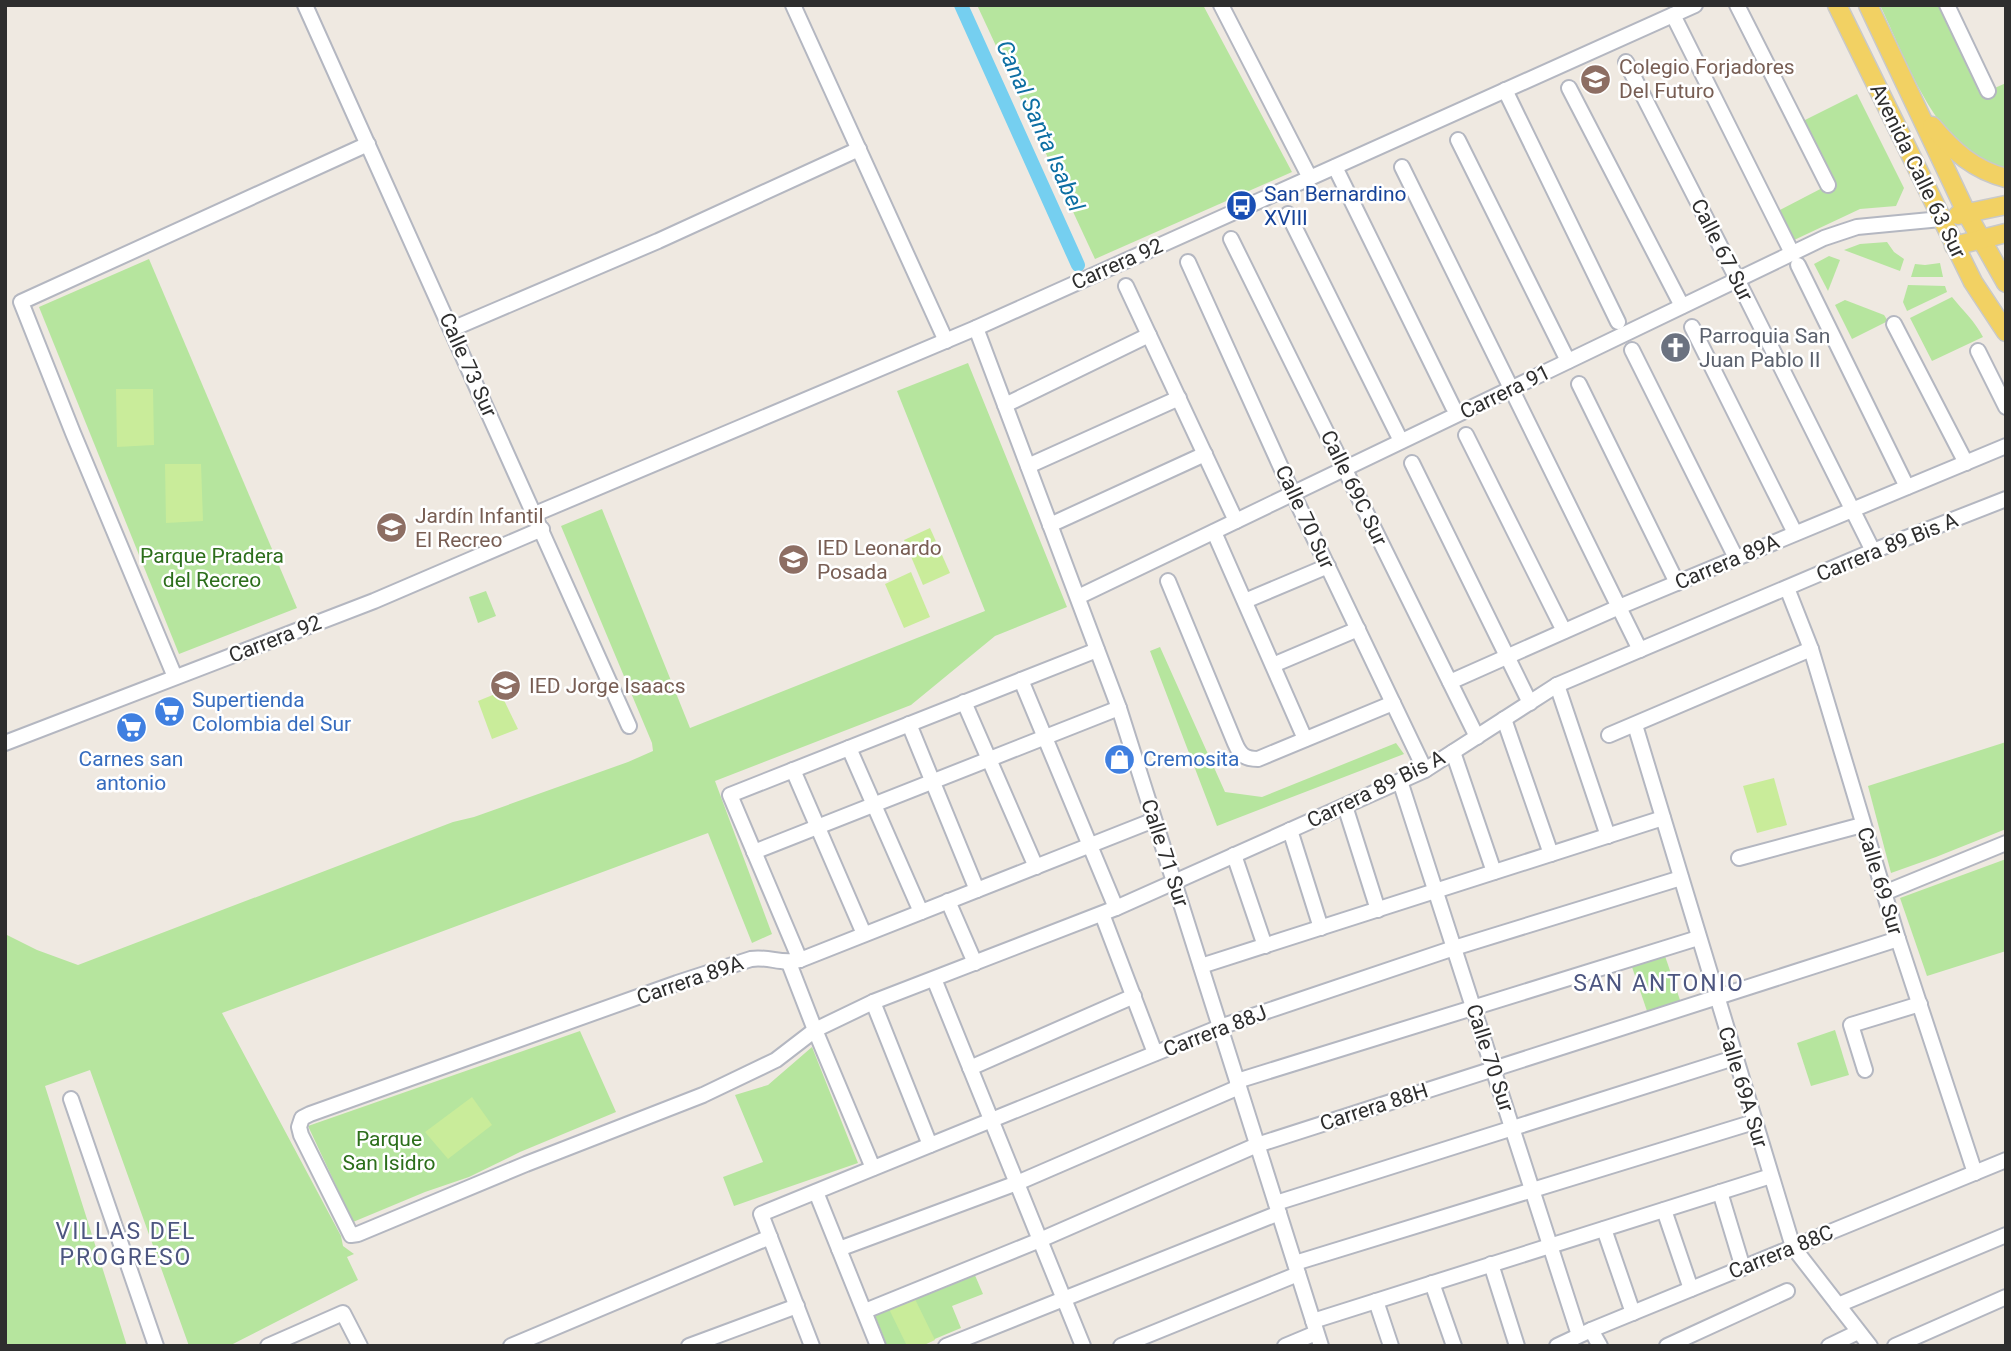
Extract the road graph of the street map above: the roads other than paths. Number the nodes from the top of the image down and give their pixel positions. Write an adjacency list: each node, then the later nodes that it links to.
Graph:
1 (305, 5): 16 (street, Calle 73 Sur)
2 (793, 5): 17 (street)
3 (1221, 5): 20 (street)
4 (1695, 5): 9 (street, Carrera 92)
5 (1737, 5): 22 (street)
6 (1837, 5): 26 (main road, Avenida Calle 63 Sur)
7 (1868, 5): 14 (main road, Avenida Calle 63 Sur)
8 (1947, 5): 13 (street)
9 (1673, 15): 12 (street, Carrera 92); 31 (street)
10 (1626, 62): 34 (street, Calle 67 Sur)
11 (1569, 88): 37 (street)
12 (1505, 90): 18 (street, Carrera 92); 38 (street)
13 (1988, 91)
14 (1916, 107): 21 (main road); 25 (main road, Avenida Calle 63 Sur)
15 (1458, 140): 48 (street)
16 (368, 144): 42 (street, Calle 73 Sur); 89 (street)
17 (859, 149): 42 (street); 45 (street)
18 (1335, 167): 20 (street, Carrera 92); 53 (street)
19 (1402, 167): 50 (street)
20 (1311, 178): 41 (street, Carrera 92)
21 (2006, 178)
22 (1828, 185)
23 (2006, 205): 25 (main road)
24 (1288, 214): 56 (street)
25 (1966, 214): 26 (main road); 29 (main road, Avenida Calle 63 Sur)
26 (1941, 219): 30 (main road, Avenida Calle 63 Sur); 34 (street, Carrera 91)
27 (2006, 233): 29 (main road)
28 (1231, 239): 62 (street, Calle 69C Sur)
29 (1981, 239): 30 (main road); 35 (main road, Avenida Calle 63 Sur)
30 (1954, 246): 43 (main road, Avenida Calle 63 Sur)
31 (1790, 248)
32 (1188, 262): 64 (street, Calle 70 Sur)
33 (1798, 265): 63 (street)
34 (1737, 279): 37 (street, Carrera 91); 66 (street, Calle 67 Sur)
35 (2006, 283)
36 (1126, 286): 44 (street)
37 (1682, 306): 48 (street, Carrera 91)
38 (1618, 322)
39 (1894, 324): 60 (street)
40 (1692, 327): 72 (street)
41 (976, 328): 45 (street, Carrera 92); 52 (street, Calle 71 Sur)
42 (452, 330): 67 (street, Calle 73 Sur)
43 (2006, 332)
44 (1149, 335): 51 (street); 52 (street)
45 (946, 341): 67 (street, Carrera 92)
46 (1632, 350): 74 (street)
47 (1978, 351): 54 (street)
48 (1568, 361): 50 (street, Carrera 91)
49 (1579, 384): 77 (street)
50 (1511, 388): 56 (street, Carrera 91); 81 (street)
51 (1179, 398): 58 (street); 61 (street)
52 (1005, 405): 61 (street, Calle 71 Sur)
53 (1453, 407)
54 (2006, 407)
55 (1466, 435): 83 (street)
56 (1401, 441): 62 (street, Carrera 91)
57 (2006, 446): 60 (street, Carrera 89A)
58 (1205, 454): 68 (street); 69 (street)
59 (1412, 463): 87 (street)
60 (1966, 463): 63 (street, Carrera 89A)
61 (1028, 466): 69 (street, Calle 71 Sur)
62 (1345, 469): 64 (street, Carrera 91); 91 (street, Calle 69C Sur)
63 (1907, 487): 66 (street, Carrera 89A)
64 (1293, 494): 68 (street, Carrera 91); 75 (street, Calle 70 Sur)
65 (2006, 499): 73 (street, Carrera 89 Bis A)
66 (1852, 510): 72 (street, Carrera 89A); 73 (street, Calle 67 Sur)
67 (535, 514): 70 (street, Calle 73 Sur)
68 (1236, 521): 71 (street, Carrera 91)
69 (1050, 525): 79 (street, Calle 71 Sur)
70 (542, 529): 89 (street, Carrera 92); 100 (street, Calle 73 Sur)
71 (1214, 532): 79 (street, Carrera 91); 80 (street)
72 (1795, 533): 74 (street, Carrera 89A)
73 (1873, 551): 78 (street, Carrera 89 Bis A)
74 (1737, 558): 77 (street, Carrera 89A)
75 (1328, 566): 80 (street); 82 (street, Calle 70 Sur)
76 (1168, 581): 104 (street)
77 (1677, 583): 81 (street, Carrera 89A)
78 (1787, 588): 84 (street, Calle 69 Sur); 86 (street, Carrera 89 Bis A)
79 (1077, 597): 85 (street, Calle 71 Sur)
80 (1245, 601): 88 (street)
81 (1619, 607): 83 (street, Carrera 89A); 86 (street)
82 (1358, 629): 88 (street); 94 (street, Calle 70 Sur)
83 (1564, 631): 87 (street, Carrera 89A)
84 (1811, 649): 99 (street); 117 (street, Calle 69 Sur)
85 (1097, 650): 90 (street); 96 (street, Calle 71 Sur)
86 (1640, 650): 92 (street, Carrera 89 Bis A)
87 (1508, 656): 91 (street, Carrera 89A); 95 (street)
88 (1273, 665): 104 (street)
89 (175, 677): 105 (street, Carrera 92)
90 (1021, 680): 93 (street); 103 (street)
91 (1450, 682): 102 (street, Calle 69C Sur)
92 (1557, 685): 95 (street, Carrera 89 Bis A); 120 (street)
93 (964, 702): 98 (street); 108 (street)
94 (1394, 703): 104 (street); 110 (street, Calle 70 Sur)
95 (1530, 703): 97 (street, Carrera 89 Bis A)
96 (1119, 708): 103 (street); 116 (street, Calle 71 Sur)
97 (1504, 719): 102 (street, Carrera 89 Bis A); 124 (street)
98 (909, 724): 106 (street); 112 (street)
99 (1635, 725): 101 (street); 115 (street, Calle 69A Sur)
100 (629, 726)
101 (1609, 735)
102 (1477, 737): 107 (street, Carrera 89 Bis A)
103 (1045, 738): 108 (street); 122 (street)
104 (1305, 739)
105 (5, 743)
106 (849, 748): 109 (street); 113 (street)
107 (1453, 752): 110 (street, Carrera 89 Bis A); 128 (street)
108 (989, 760): 112 (street); 127 (street)
109 (793, 770): 118 (street); 123 (street)
110 (1425, 770): 111 (street, Carrera 89 Bis A)
111 (1400, 781): 114 (street, Carrera 89 Bis A); 132 (street, Calle 70 Sur)
112 (933, 782): 113 (street); 131 (street)
113 (874, 805): 118 (street); 137 (street)
114 (1345, 806): 119 (street, Carrera 89 Bis A); 135 (street)
115 (1663, 818): 120 (street); 129 (street, Calle 69A Sur)
116 (1154, 820): 122 (street); 130 (street, Calle 71 Sur)
117 (1863, 825): 126 (street); 133 (street, Calle 69 Sur)
118 (818, 827): 123 (street); 139 (street)
119 (1290, 830): 125 (street, Carrera 89 Bis A); 138 (street)
120 (1608, 836): 124 (street)
121 (2006, 844): 133 (street)
122 (1090, 846): 127 (street); 136 (street)
123 (754, 852): 144 (street)
124 (1551, 854): 128 (street)
125 (1234, 855): 130 (street, Carrera 89 Bis A); 142 (street)
126 (1739, 858)
127 (1036, 867): 131 (street)
128 (1494, 873): 132 (street)
129 (1681, 878): 140 (street, Calle 69A Sur); 143 (street, Carrera 88J)
130 (1174, 882): 136 (street, Carrera 89 Bis A); 146 (street, Calle 71 Sur)
131 (977, 890): 134 (street)
132 (1436, 891): 135 (street); 143 (street, Calle 70 Sur)
133 (1884, 893): 141 (street, Calle 69 Sur)
134 (948, 901): 137 (street); 145 (street)
135 (1378, 910): 138 (street)
136 (1109, 911): 145 (street, Carrera 89 Bis A); 148 (street)
137 (921, 912): 139 (street)
138 (1321, 928): 142 (street)
139 (864, 934): 144 (street)
140 (1698, 937): 149 (street, Calle 69A Sur); 152 (street)
141 (1898, 940): 149 (street, Carrera 88H); 151 (street, Calle 69 Sur)
142 (1265, 946): 146 (street)
143 (1454, 948): 152 (street, Calle 70 Sur); 153 (street, Carrera 88J)
144 (794, 961): 154 (street); 178 (street, Carrera 89A)
145 (975, 963): 147 (street, Carrera 89 Bis A)
146 (1201, 967): 153 (street, Calle 71 Sur)
147 (934, 979): 150 (street, Carrera 89 Bis A); 157 (street)
148 (1134, 996): 155 (street); 157 (street)
149 (1716, 998): 156 (street, Calle 69A Sur); 158 (street, Carrera 88H)
150 (873, 1002): 154 (street, Carrera 89 Bis A); 165 (street)
151 (1920, 1004): 159 (street); 169 (street, Calle 69 Sur)
152 (1473, 1007): 158 (street, Calle 70 Sur); 160 (street)
153 (1220, 1027): 155 (street, Carrera 88J); 160 (street, Calle 71 Sur)
154 (815, 1030): 168 (street); 178 (street, Carrera 89 Bis A)
155 (1154, 1053): 162 (street, Carrera 88J)
156 (1734, 1058): 163 (street, Calle 69A Sur); 164 (street)
157 (970, 1068): 162 (street)
158 (1493, 1068): 164 (street, Calle 70 Sur); 166 (street, Carrera 88H)
159 (1865, 1069)
160 (1238, 1084): 166 (street, Calle 71 Sur); 171 (street)
161 (71, 1099): 201 (street)
162 (991, 1120): 165 (street, Carrera 88J); 171 (street)
163 (1754, 1122): 170 (street, Calle 69A Sur); 172 (street)
164 (1512, 1128): 172 (street, Calle 70 Sur); 175 (street)
165 (930, 1145): 168 (street, Carrera 88J)
166 (1257, 1145): 175 (street, Calle 71 Sur); 181 (street, Carrera 88H)
167 (2006, 1160): 169 (street, Carrera 88C)
168 (873, 1168): 173 (street, Carrera 88J)
169 (1975, 1173): 183 (street, Carrera 88C)
170 (1771, 1176): 174 (street); 183 (street, Calle 69A Sur)
171 (1017, 1183): 181 (street); 184 (street)
172 (1532, 1191): 182 (street, Calle 70 Sur); 187 (street)
173 (816, 1192): 180 (street, Carrera 88J); 184 (street)
174 (1720, 1192): 176 (street); 186 (street)
175 (1277, 1208): 187 (street, Calle 71 Sur); 192 (street)
176 (1664, 1210): 177 (street); 189 (street)
177 (1604, 1229): 182 (street); 197 (street)
178 (358, 1234)
179 (2006, 1236): 194 (street)
180 (770, 1237): 195 (street); 204 (street)
181 (1040, 1240): 192 (street); 196 (street, Carrera 88H)
182 (1550, 1246): 185 (street); 200 (street, Calle 70 Sur)
183 (1793, 1247): 186 (street, Carrera 88C); 194 (street, Calle 69A Sur)
184 (839, 1249): 196 (street)
185 (1491, 1264): 188 (street); 214 (street)
186 (1743, 1268): 189 (street, Carrera 88C)
187 (1296, 1269): 199 (street, Calle 71 Sur); 210 (street)
188 (1432, 1283): 193 (street); 213 (street)
189 (1690, 1289): 197 (street, Carrera 88C)
190 (1787, 1291): 217 (street)
191 (2006, 1297): 220 (street)
192 (1064, 1300): 208 (street); 209 (street)
193 (1376, 1301): 199 (street); 212 (street)
194 (1838, 1305): 198 (street, Calle 69A Sur)
195 (797, 1306): 205 (street); 206 (street)
196 (864, 1311): 207 (street)
197 (1633, 1313): 200 (street, Carrera 88C)
198 (1858, 1332): 218 (street); 219 (street, Calle 69A Sur)
199 (1317, 1333): 211 (street)
200 (1585, 1333): 215 (street, Carrera 88C); 216 (street, Calle 70 Sur)
201 (156, 1346)
202 (268, 1346): 203 (street)
203 (360, 1346)
204 (511, 1346)
205 (689, 1346)
206 (812, 1346)
207 (878, 1346)
208 (946, 1346)
209 (1083, 1346)
210 (1121, 1346)
211 (1285, 1346)
212 (1391, 1346)
213 (1454, 1346)
214 (1517, 1346)
215 (1557, 1346)
216 (1600, 1346)
217 (1667, 1346)
218 (1829, 1346)
219 (1870, 1346)
220 (1895, 1346)

